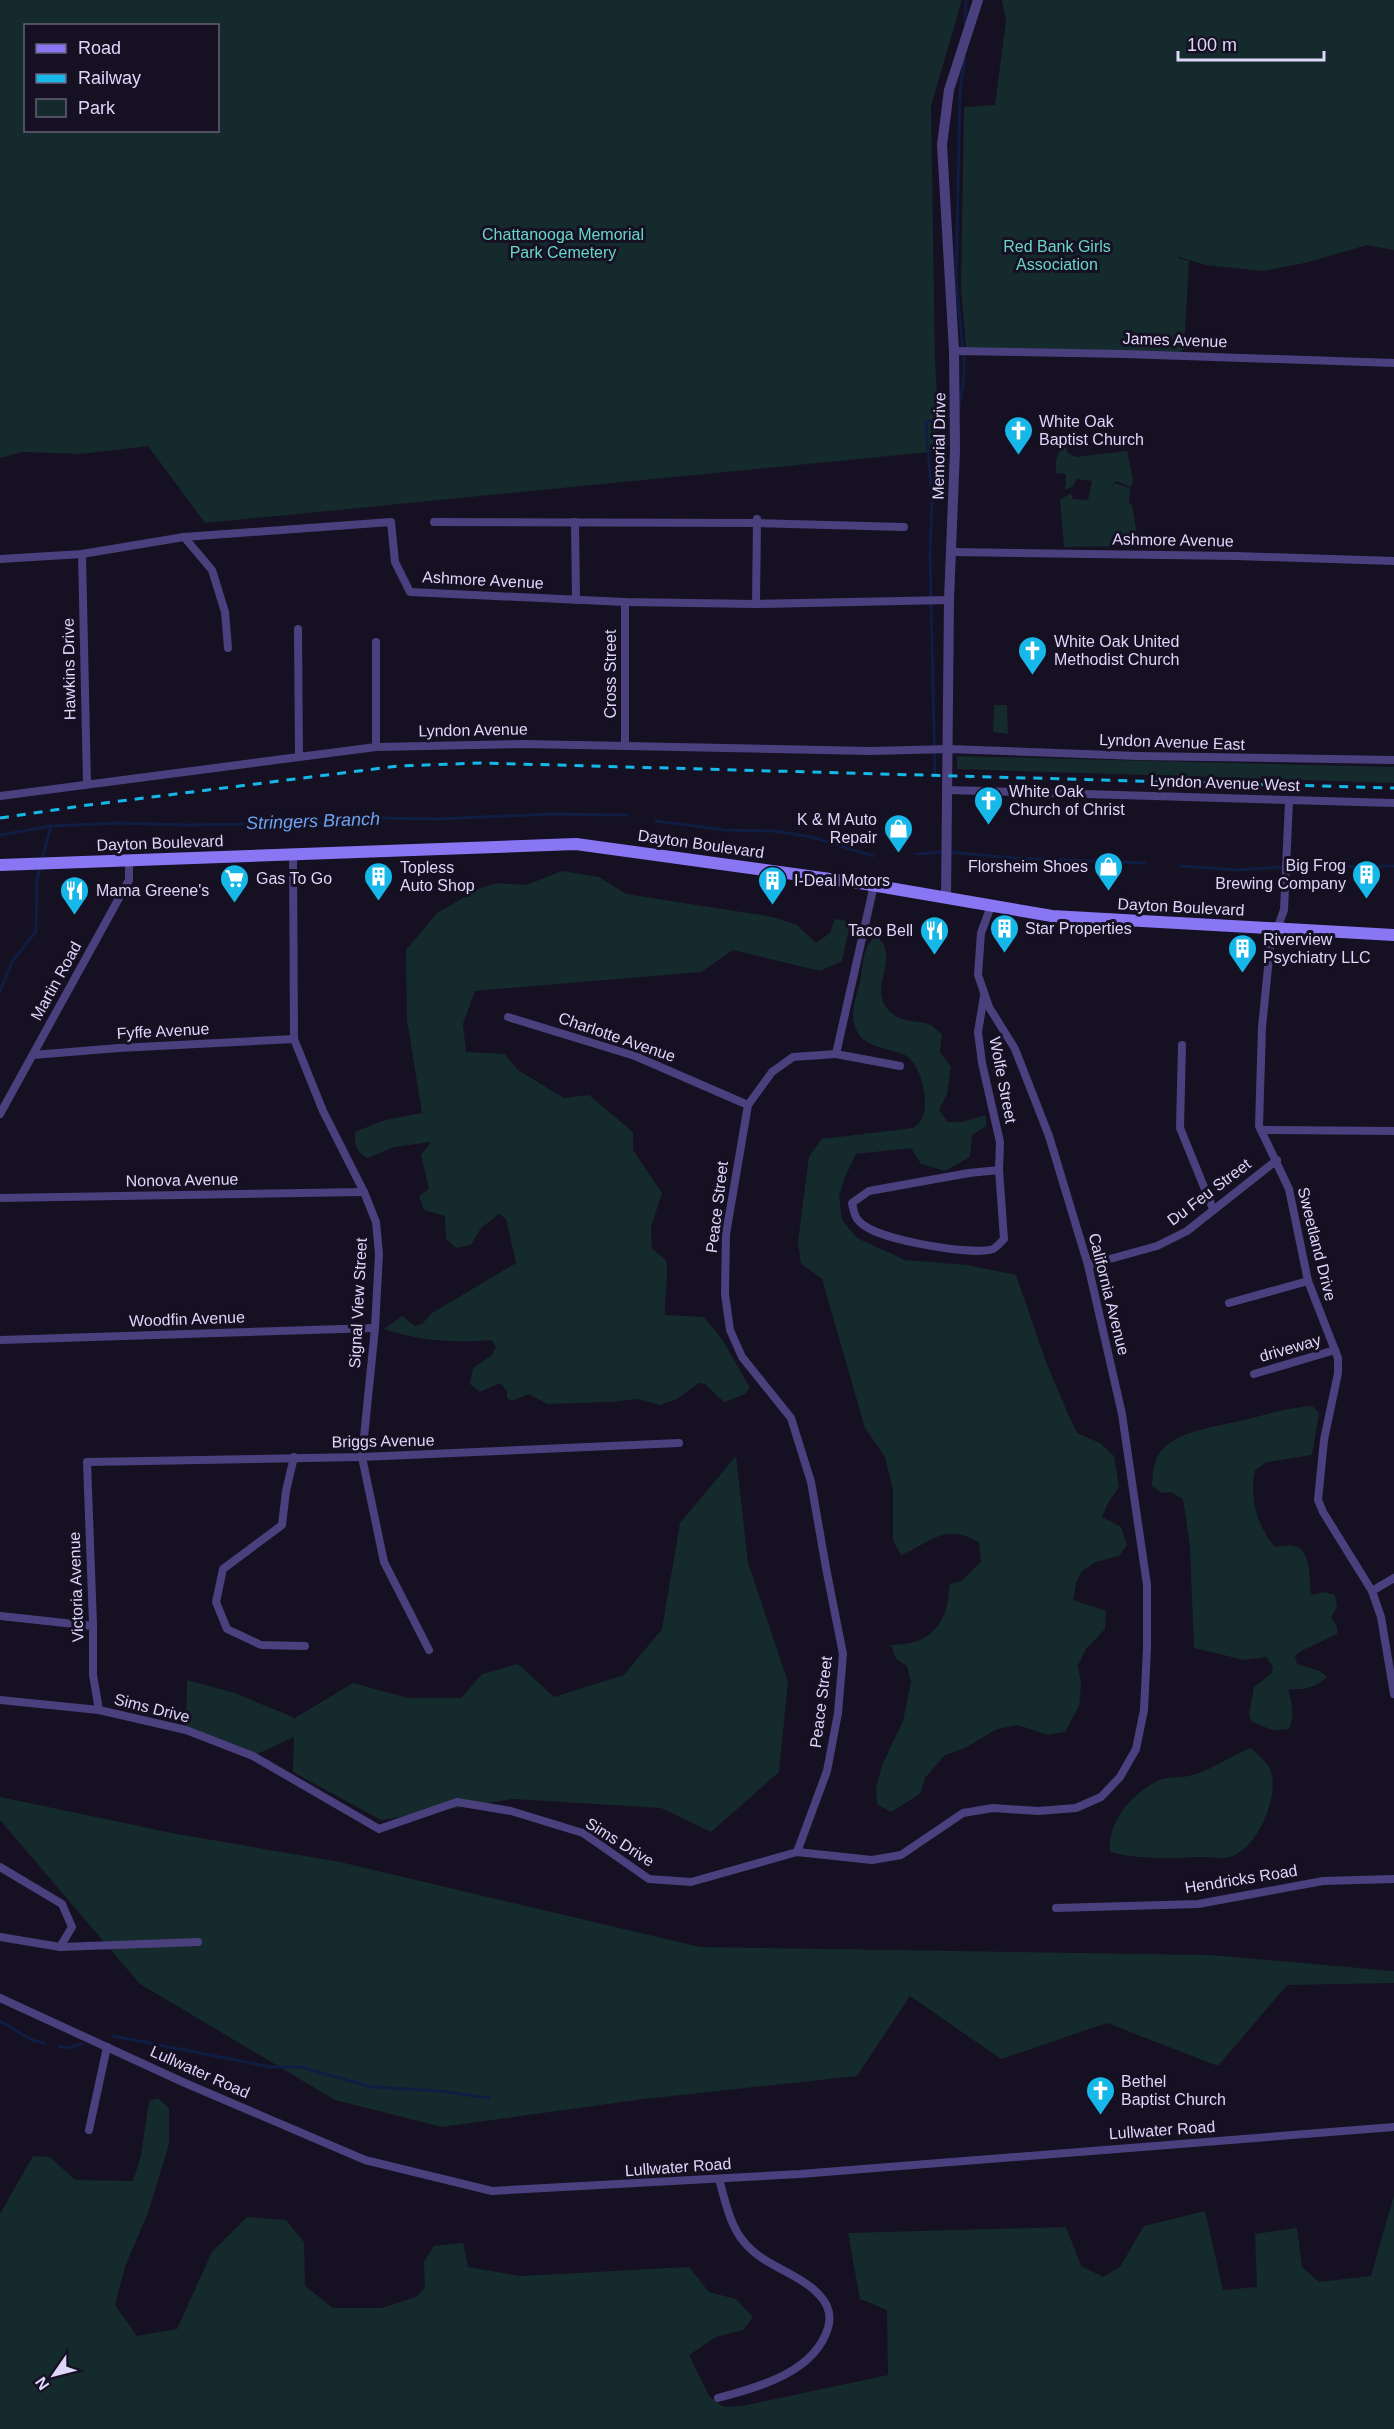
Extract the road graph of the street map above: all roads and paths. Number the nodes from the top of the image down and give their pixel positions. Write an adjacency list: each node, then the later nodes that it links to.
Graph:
1 (978, 0): 2 (street, Memorial Drive)
2 (954, 351): 3 (street, James Avenue); 9 (street, Memorial Drive)
3 (1394, 363)
4 (757, 521): 6 (street); 7 (street); 16 (street)
5 (434, 522): 6 (street)
6 (575, 522): 13 (street)
7 (904, 527)
8 (184, 537): 10 (street, Ashmore Avenue); 13 (street, Ashmore Avenue); 19 (street)
9 (951, 552): 12 (street, Ashmore Avenue); 14 (street, Memorial Drive)
10 (82, 554): 11 (street, Ashmore Avenue); 25 (street, Hawkins Drive)
11 (0, 559)
12 (1394, 561)
13 (576, 600): 15 (street, Ashmore Avenue)
14 (949, 600): 16 (street, Ashmore Avenue); 22 (street, Memorial Drive)
15 (625, 602): 16 (street, Ashmore Avenue); 20 (street, Cross Street)
16 (756, 604)
17 (298, 629): 23 (street)
18 (376, 642): 21 (street)
19 (228, 648)
20 (625, 746): 21 (street, Lyndon Avenue); 22 (street, Lyndon Avenue)
21 (376, 747): 23 (street, Lyndon Avenue)
22 (949, 749): 24 (street, Lyndon Avenue East); 26 (street, Memorial Drive)
23 (299, 757): 25 (street, Lyndon Avenue)
24 (1394, 760)
25 (87, 784): 27 (street, Lyndon Avenue)
26 (947, 790): 28 (street, Lyndon Avenue West); 34 (street, Memorial Drive)
27 (0, 796)
28 (1289, 802): 29 (street, Lyndon Avenue West); 36 (street, Sweetland Drive)
29 (1394, 803)
30 (293, 855): 31 (main road, Dayton Boulevard); 33 (main road, Dayton Boulevard); 40 (street, Signal View Street)
31 (129, 861): 32 (main road, Dayton Boulevard); 43 (street, Martin Road)
32 (0, 865)
33 (874, 885): 34 (main road, Dayton Boulevard); 42 (street)
34 (946, 898): 35 (main road, Dayton Boulevard)
35 (991, 906): 36 (main road, Dayton Boulevard); 38 (street, California Avenue)
36 (1277, 930): 37 (main road, Dayton Boulevard); 47 (street, Sweetland Drive)
37 (1394, 935)
38 (984, 996): 50 (street, Wolfe Street); 54 (street, California Avenue)
39 (508, 1017): 45 (street, Charlotte Avenue)
40 (294, 1039): 43 (street, Fyffe Avenue); 51 (street, Signal View Street)
41 (1182, 1045): 53 (street)
42 (836, 1054): 44 (street, Peace Street); 45 (street, Peace Street)
43 (33, 1055): 46 (street, Martin Road)
44 (900, 1066)
45 (748, 1105): 75 (street, Peace Street)
46 (0, 1114)
47 (1261, 1130): 48 (street); 49 (street, Sweetland Drive)
48 (1394, 1131)
49 (1277, 1160): 53 (street, Du Feu Street); 55 (street, Sweetland Drive)
50 (999, 1170): 50 (street, Wolfe Street)
51 (363, 1192): 52 (street, Nonova Avenue); 57 (street, Signal View Street)
52 (0, 1198)
53 (1213, 1209): 54 (street, Du Feu Street)
54 (1088, 1265): 74 (street, California Avenue)
55 (1308, 1281): 56 (street); 59 (street, Sweetland Drive)
56 (1228, 1303)
57 (375, 1328): 58 (street, Woodfin Avenue); 63 (street, Signal View Street)
58 (0, 1340)
59 (1335, 1350): 60 (street, driveway); 66 (street, Sweetland Drive)
60 (1254, 1374)
61 (679, 1443): 63 (street, Briggs Avenue)
62 (294, 1457): 63 (street, Briggs Avenue); 64 (street, Briggs Avenue); 69 (street)
63 (362, 1457): 70 (street, Signal View Street)
64 (87, 1462): 68 (street, Victoria Avenue)
65 (1394, 1578): 66 (street)
66 (1372, 1592): 71 (street, Sweetland Drive)
67 (0, 1616): 68 (street)
68 (93, 1626): 73 (street, Victoria Avenue)
69 (305, 1646)
70 (429, 1650)
71 (1394, 1694)
72 (0, 1700): 73 (street, Sims Drive)
73 (99, 1710): 75 (street, Sims Drive)
74 (1144, 1710): 75 (street, Sims Drive)
75 (797, 1852)
76 (0, 1868): 81 (street)
77 (1394, 1878): 78 (street, Hendricks Road)
78 (1056, 1908)
79 (0, 1936): 81 (street)
80 (198, 1942): 81 (street)
81 (60, 1947)
82 (0, 1998): 83 (street, Lullwater Road)
83 (106, 2047): 85 (street); 86 (street, Lullwater Road)
84 (1394, 2127): 86 (street, Lullwater Road)
85 (89, 2130)
86 (719, 2179): 87 (street)
87 (718, 2398)

